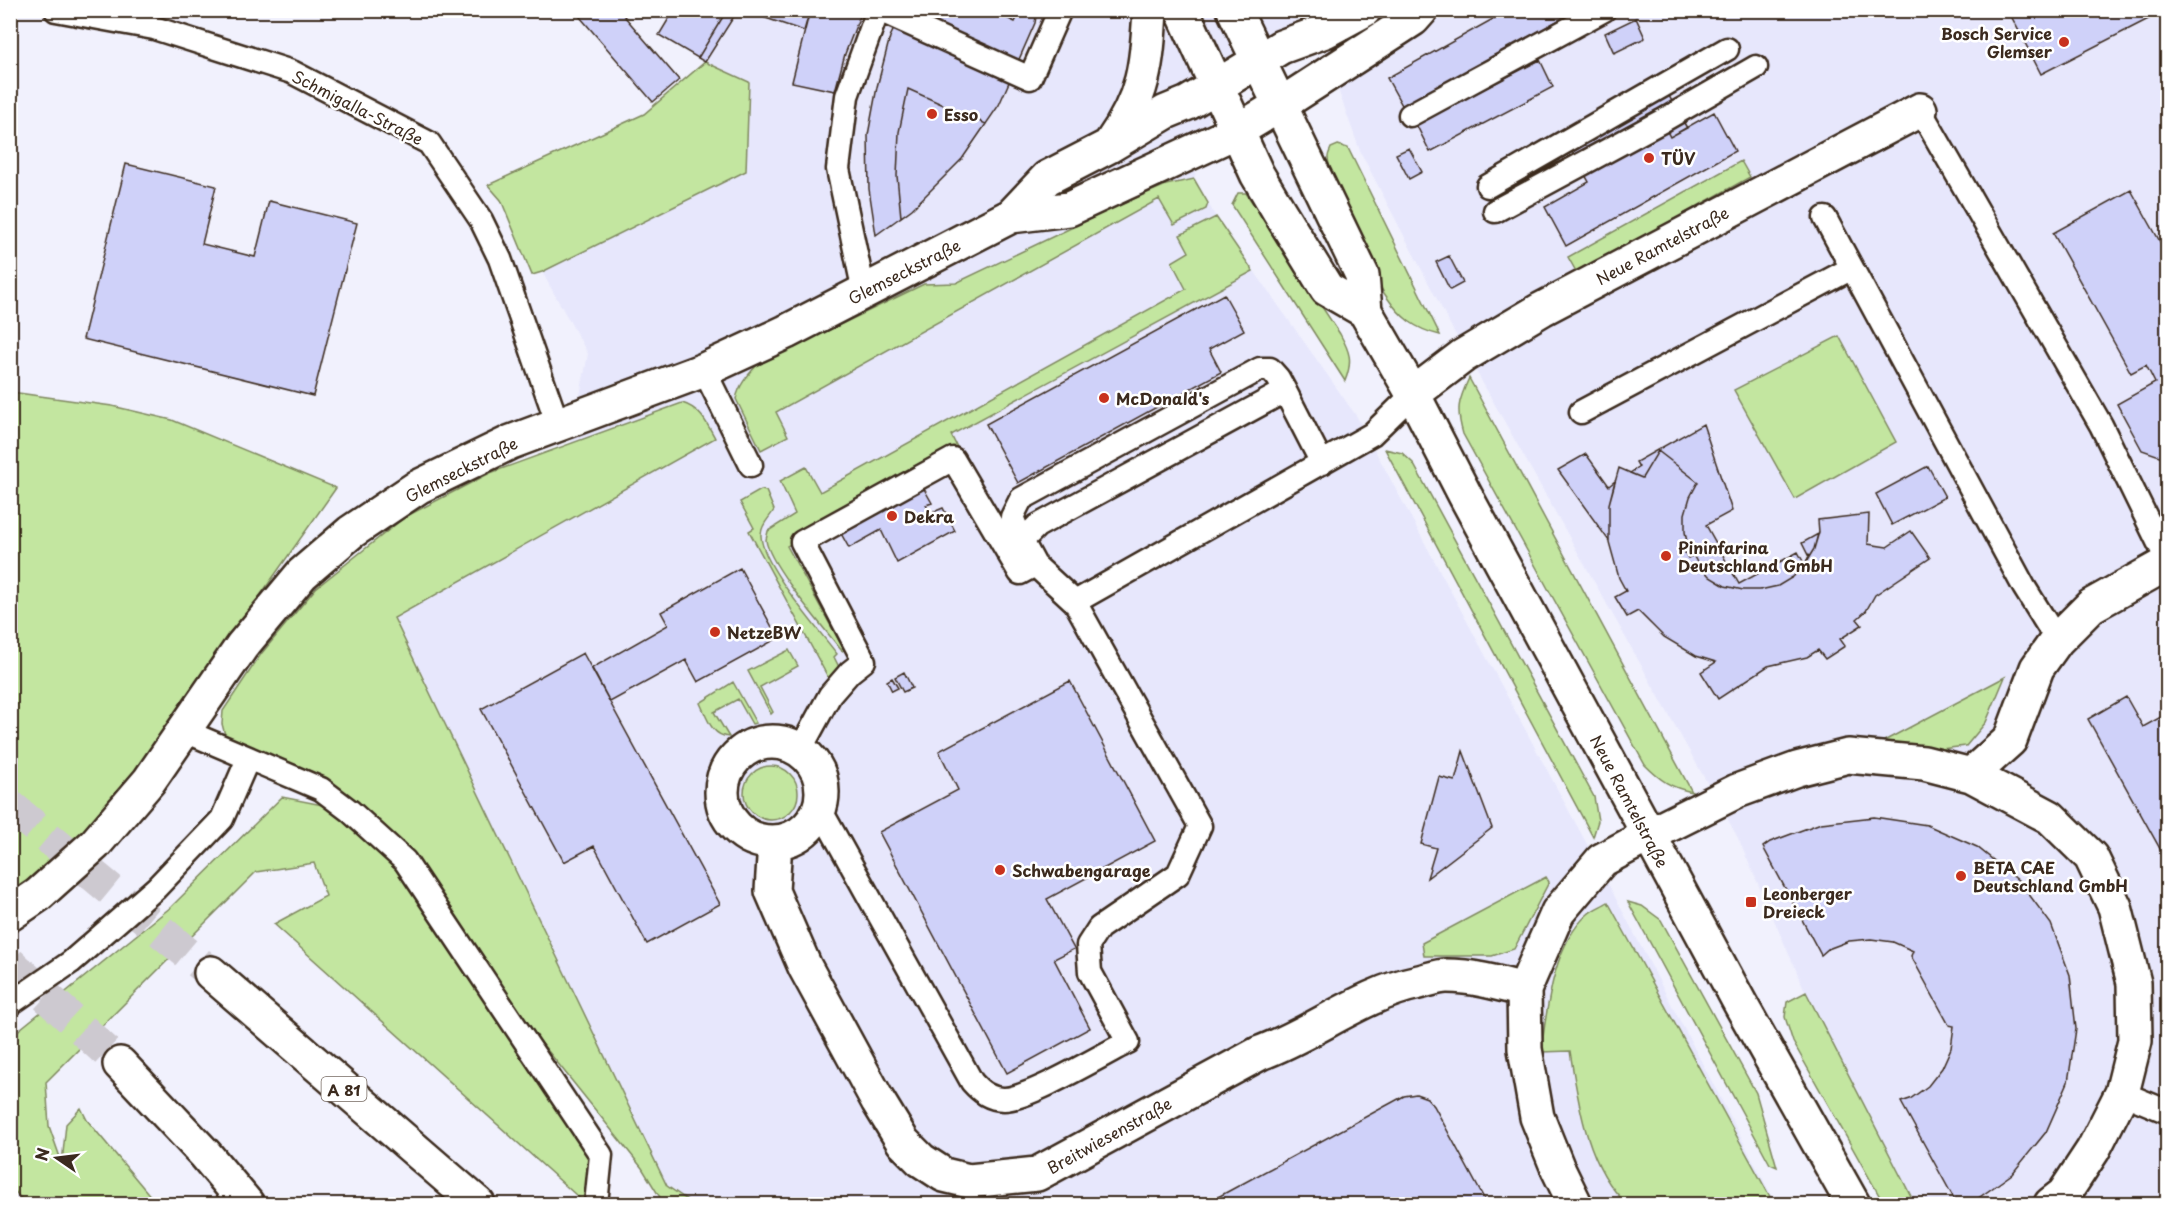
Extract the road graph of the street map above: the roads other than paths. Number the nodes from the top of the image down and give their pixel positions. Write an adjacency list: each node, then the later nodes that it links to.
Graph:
1 (56, 10): 30 (lane, Schmigalla-Straße)
2 (878, 10): 3 (lane); 24 (lane)
3 (1060, 10)
4 (1150, 10): 18 (main road)
5 (1182, 10): 13 (main road, Neue Ramtelstraße)
6 (1234, 10): 11 (main road, Neue Ramtelstraße)
7 (1364, 10): 11 (main road, Glemseckstraße)
8 (1421, 10): 14 (main road, Glemseckstraße)
9 (1604, 10): 16 (lane)
10 (1727, 50): 19 (lane)
11 (1259, 61): 13 (main road, Glemseckstraße); 14 (main road, Neue Ramtelstraße)
12 (1756, 67): 20 (lane)
13 (1217, 86): 17 (main road, Neue Ramtelstraße); 18 (main road, Glemseckstraße)
14 (1280, 105): 17 (main road, Glemseckstraße); 25 (main road, Neue Ramtelstraße)
15 (1920, 110): 28 (main road, Neue Ramtelstraße); 34 (lane)
16 (1410, 115)
17 (1237, 131): 21 (main road, Glemseckstraße); 25 (main road, Neue Ramtelstraße)
18 (1108, 146): 21 (main road, Glemseckstraße)
19 (1488, 186)
20 (1495, 211)
21 (1011, 216): 24 (main road, Glemseckstraße)
22 (1825, 218): 23 (lane)
23 (1852, 268): 29 (lane); 37 (lane)
24 (864, 292): 26 (main road, Glemseckstraße)
25 (1365, 311): 28 (main road, Neue Ramtelstraße)
26 (704, 370): 30 (main road, Glemseckstraße); 32 (lane)
27 (1285, 392): 31 (lane); 33 (lane); 33 (lane)
28 (1413, 394): 31 (lane); 43 (main road, Neue Ramtelstraße)
29 (1581, 412)
30 (558, 424): 38 (main road, Glemseckstraße)
31 (1322, 463): 36 (lane)
32 (752, 465)
33 (1022, 542): 35 (lane)
34 (2168, 562): 37 (main road)
35 (1035, 565): 36 (lane); 39 (lane)
36 (1075, 602): 42 (lane)
37 (2057, 640): 41 (main road)
38 (185, 730): 40 (lane); 45 (main road, Glemseckstraße)
39 (800, 750): 42 (main road); 44 (main road)
40 (248, 759): 48 (lane); 54 (lane)
41 (1971, 775): 43 (main road); 50 (main road)
42 (819, 807): 44 (main road)
43 (1648, 835): 47 (main road); 56 (main road, Neue Ramtelstraße)
44 (775, 842): 47 (main road, Breitwiesenstraße)
45 (10, 914)
46 (211, 973): 53 (main road, A 81)
47 (1524, 990): 55 (main road)
48 (10, 1004)
49 (120, 1065): 52 (main road)
50 (2122, 1092): 51 (lane); 57 (main road)
51 (2168, 1112)
52 (247, 1204)
53 (478, 1204)
54 (596, 1204)
55 (1575, 1204)
56 (1853, 1204)
57 (2051, 1204)

